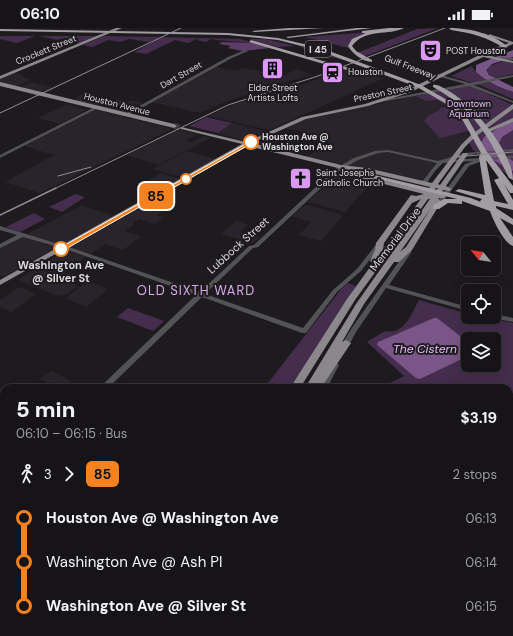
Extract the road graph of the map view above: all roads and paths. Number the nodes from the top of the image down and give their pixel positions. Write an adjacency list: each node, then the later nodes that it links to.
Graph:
1 (17, 28): 16 (highway)
2 (120, 28): 37 (main road, Crockett Street)
3 (198, 28): 4 (highway)
4 (232, 28)
5 (245, 28): 7 (highway)
6 (260, 28): 32 (highway, Gulf Freeway / I 45)
7 (269, 28)
8 (322, 28): 19 (highway); 34 (highway)
9 (347, 28): 17 (highway)
10 (363, 28): 22 (highway)
11 (370, 28): 22 (highway)
12 (385, 28): 32 (highway)
13 (402, 28): 22 (highway)
14 (453, 28): 25 (highway); 25 (highway)
15 (458, 28): 25 (highway)
16 (0, 29): 20 (highway); 20 (highway, Gulf Freeway / I 45)
17 (339, 29): 19 (highway); 22 (highway)
18 (82, 30): 20 (highway, Gulf Freeway / I 45); 21 (highway, Gulf Freeway / I 45); 22 (highway); 38 (highway)
19 (224, 30): 20 (highway)
20 (62, 32): 23 (highway); 24 (highway)
21 (186, 33): 24 (highway); 34 (highway, Gulf Freeway / I 45)
22 (310, 34): 24 (highway)
23 (0, 35)
24 (98, 35)
25 (495, 38): 26 (main road); 27 (highway)
26 (513, 43): 27 (main road)
27 (503, 47): 29 (main road); 30 (main road)
28 (246, 52): 49 (street, Dart Street)
29 (487, 57): 30 (street); 31 (main road); 35 (main road)
30 (513, 59)
31 (513, 62)
32 (376, 64): 64 (highway, Gulf Freeway / I 45)
33 (413, 68): 35 (street)
34 (381, 71): 55 (highway, Gulf Freeway / I 45)
35 (443, 76): 39 (main road); 41 (street)
36 (513, 76): 41 (street, Preston Street)
37 (0, 78)
38 (397, 80): 39 (highway); 42 (highway); 43 (highway)
39 (431, 82): 42 (main road)
40 (0, 84): 48 (main road, Houston Avenue)
41 (469, 84): 44 (street, Preston Street); 46 (street)
42 (422, 86): 43 (main road); 44 (highway)
43 (414, 89): 45 (main road)
44 (440, 90): 45 (street, Preston Street)
45 (377, 102): 53 (main road, Preston Street)
46 (513, 102)
47 (513, 106): 73 (main road, Memorial Drive)
48 (96, 108): 49 (main road, Houston Avenue); 56 (street)
49 (125, 115): 51 (main road, Houston Avenue)
50 (513, 120): 73 (main road, Memorial Drive)
51 (174, 126)
52 (183, 128): 53 (main road)
53 (247, 144): 61 (main road); 81 (main road, Preston Street)
54 (513, 150): 55 (street)
55 (482, 156): 57 (street); 59 (street); 60 (street); 67 (highway); 68 (street); 71 (highway, Gulf Freeway / I 45); 79 (highway)
56 (0, 157)
57 (513, 157)
58 (424, 159): 59 (street); 60 (street); 61 (street, Lubbock Street); 63 (street)
59 (450, 159): 60 (street)
60 (443, 162): 63 (street)
61 (341, 167): 62 (main road); 87 (street, Lubbock Street)
62 (350, 170): 66 (main road); 66 (main road); 71 (highway); 74 (highway)
63 (433, 171): 66 (street)
64 (510, 171): 65 (highway, Gulf Freeway / I 45)
65 (513, 178)
66 (421, 187): 68 (main road); 68 (main road); 70 (main road)
67 (513, 191)
68 (446, 193): 69 (highway); 71 (highway); 72 (street)
69 (459, 202): 72 (highway); 76 (highway)
70 (409, 204): 72 (main road); 72 (main road); 78 (main road)
71 (513, 207)
72 (436, 208): 82 (main road)
73 (415, 219): 83 (main road, Memorial Drive); 84 (main road, Memorial Drive)
74 (513, 223)
75 (0, 227): 77 (street)
76 (513, 227)
77 (22, 235): 80 (street); 81 (street)
78 (380, 243): 83 (main road); 87 (street)
79 (513, 243)
80 (0, 246)
81 (64, 248): 85 (main road, Preston Street); 87 (street)
82 (409, 248): 84 (main road); 86 (street)
83 (372, 270): 93 (main road, Memorial Drive)
84 (383, 270): 94 (main road, Memorial Drive)
85 (0, 283)
86 (385, 286): 88 (street); 91 (street)
87 (200, 295): 92 (street, Lubbock Street)
88 (461, 307)
89 (501, 317): 90 (street)
90 (513, 320)
91 (346, 343): 95 (main road); 96 (street)
92 (107, 384)
93 (298, 384)
94 (312, 384)
95 (319, 384)
96 (325, 384)

